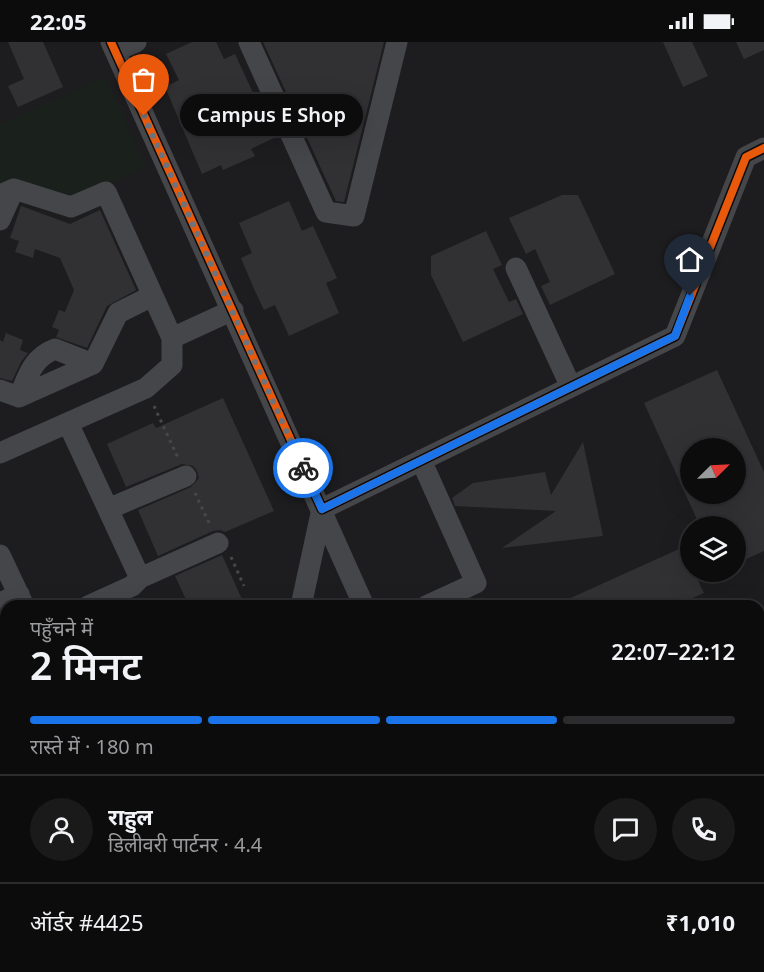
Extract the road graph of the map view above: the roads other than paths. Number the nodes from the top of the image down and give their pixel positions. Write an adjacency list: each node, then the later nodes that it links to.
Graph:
1 (136, 42): 4 (street)
2 (249, 42): 3 (street)
3 (397, 42)
4 (113, 47): 10 (street)
5 (764, 148): 13 (street)
6 (7, 192): 7 (street); 9 (street)
7 (0, 220)
8 (516, 268): 13 (street)
9 (152, 296): 11 (street); 12 (street)
10 (233, 310): 11 (street); 20 (street)
11 (172, 338): 15 (street)
12 (93, 364): 14 (street); 14 (street)
13 (571, 387): 17 (street)
14 (9, 393)
15 (68, 423): 16 (street); 19 (street)
16 (0, 453)
17 (422, 460): 20 (street); 28 (street)
18 (186, 476): 19 (street)
19 (108, 509): 23 (street)
20 (322, 509): 26 (street); 27 (street)
21 (218, 543): 23 (street)
22 (0, 555): 24 (street)
23 (140, 578): 25 (street)
24 (15, 600)
25 (101, 600)
26 (302, 600)
27 (361, 600)
28 (439, 600)

